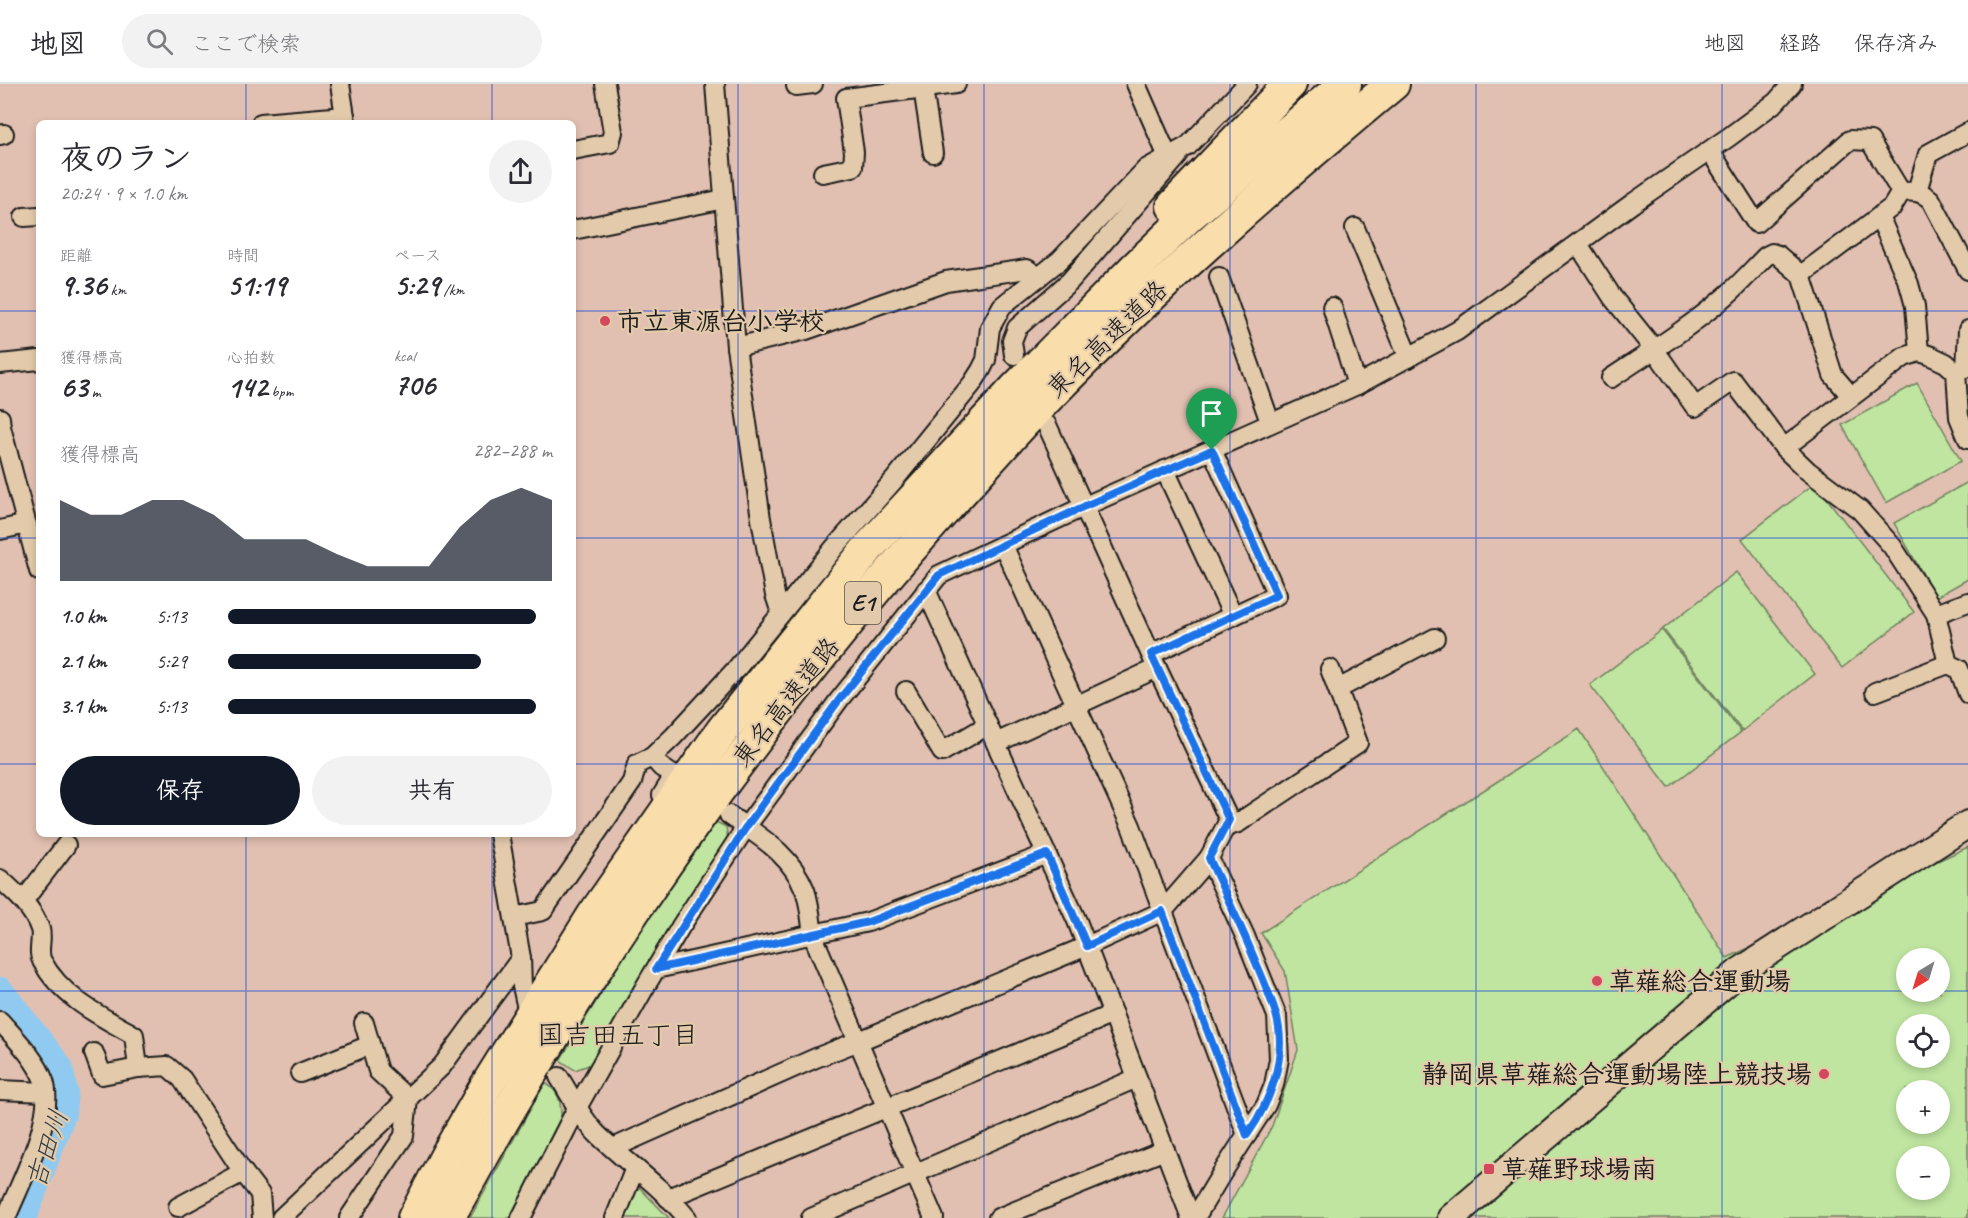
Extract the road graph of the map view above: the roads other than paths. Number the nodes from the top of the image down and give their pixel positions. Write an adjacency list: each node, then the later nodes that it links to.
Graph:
1 (605, 84): 16 (street)
2 (715, 84): 22 (street)
3 (956, 84): 11 (street)
4 (1136, 84): 19 (street)
5 (1247, 84): 15 (street)
6 (1292, 84): 55 (highway)
7 (1345, 84): 55 (highway, 東名高速道路 / E1)
8 (1393, 84): 121 (highway, 東名高速道路 / E1)
9 (1792, 84): 17 (street)
10 (346, 85): 13 (street)
11 (923, 88): 12 (street); 18 (street)
12 (862, 89): 20 (street)
13 (346, 120)
14 (1968, 132): 21 (street)
15 (1188, 146): 19 (street); 36 (street)
16 (576, 149)
17 (1710, 151): 21 (street); 26 (street)
18 (933, 153)
19 (1168, 157): 29 (street)
20 (824, 173)
21 (1909, 191): 23 (street); 27 (street)
22 (724, 198): 25 (street); 33 (street)
23 (1881, 215): 28 (street); 35 (street)
24 (1356, 228): 37 (street)
25 (576, 229)
26 (1578, 244): 34 (street); 37 (street)
27 (1968, 270)
28 (1801, 275): 34 (street); 43 (street)
29 (1039, 277): 33 (street); 59 (street)
30 (1219, 277): 45 (street)
31 (1332, 307): 42 (street)
32 (1968, 330): 40 (street)
33 (736, 347): 59 (street)
34 (1654, 349): 41 (street); 48 (street)
35 (1919, 352): 40 (street); 43 (street)
36 (1014, 355)
37 (1409, 358): 42 (street)
38 (36, 360): 39 (street)
39 (0, 364)
40 (1963, 369): 47 (street)
41 (1611, 378)
42 (1357, 385): 45 (street)
43 (1851, 396): 48 (street)
44 (0, 418): 52 (street)
45 (1270, 423): 49 (street)
46 (1047, 425): 51 (street)
47 (1968, 439)
48 (1784, 448): 60 (street)
49 (1212, 450): 50 (street); 61 (street)
50 (1165, 470): 51 (street); 61 (street)
51 (1085, 506): 54 (street); 63 (street)
52 (27, 524): 53 (street); 56 (street)
53 (0, 530)
54 (1003, 545): 57 (street); 70 (street)
55 (869, 547): 120 (highway, 東名高速道路 / E1)
56 (36, 559)
57 (926, 591): 71 (street); 76 (street)
58 (1968, 602): 60 (street)
59 (781, 613): 73 (street)
60 (1936, 614): 64 (street)
61 (1233, 616): 63 (street)
62 (1435, 638): 66 (street)
63 (1154, 661): 70 (street); 77 (street)
64 (1948, 664): 68 (street); 69 (street)
65 (1330, 669): 66 (street)
66 (1338, 689): 77 (street)
67 (906, 690): 71 (street)
68 (1875, 692)
69 (1968, 694)
70 (1076, 706): 72 (street); 84 (street)
71 (988, 725): 72 (street)
72 (996, 743): 80 (street)
73 (652, 757): 85 (street); 90 (street)
74 (729, 815): 76 (street)
75 (1968, 824): 128 (street)
76 (746, 827): 86 (street); 89 (street)
77 (1226, 827): 81 (street)
78 (500, 837): 85 (street)
79 (66, 845): 83 (street)
80 (1047, 854): 86 (street); 87 (street)
81 (1209, 858): 84 (street); 106 (street)
82 (0, 879): 83 (street)
83 (24, 900): 97 (street)
84 (1162, 911): 87 (street); 106 (street)
85 (513, 917): 88 (street)
86 (813, 936): 89 (street); 94 (street)
87 (1087, 946): 91 (street); 94 (street)
88 (521, 957): 90 (street); 103 (street)
89 (656, 969): 104 (street)
90 (526, 1004): 119 (street)
91 (1113, 1014): 100 (street); 105 (street)
92 (0, 1021): 102 (street)
93 (364, 1023): 95 (street)
94 (859, 1041): 105 (street); 107 (street)
95 (370, 1045): 98 (street); 103 (street)
96 (94, 1053): 97 (street)
97 (138, 1068): 110 (street)
98 (300, 1073)
99 (559, 1077): 104 (street)
100 (1137, 1078): 108 (street); 111 (street)
101 (0, 1090): 102 (street)
102 (45, 1092): 114 (street)
103 (408, 1099): 117 (street); 118 (street)
104 (578, 1106): 107 (street); 122 (street)
105 (887, 1107): 111 (street); 112 (street)
106 (1247, 1135): 115 (street)
107 (613, 1148): 109 (street)
108 (1165, 1150): 115 (street); 127 (street)
109 (635, 1168): 112 (street); 123 (street)
110 (243, 1172): 113 (street); 116 (street)
111 (915, 1174): 125 (street); 126 (street)
112 (668, 1198): 124 (street)
113 (178, 1207)
114 (6, 1210)
115 (1189, 1217)
116 (262, 1218)
117 (281, 1218)
118 (350, 1218)
119 (402, 1218)
120 (414, 1218)
121 (448, 1218)
122 (521, 1218)
123 (615, 1218)
124 (687, 1218)
125 (811, 1218)
126 (934, 1218)
127 (998, 1218)
128 (1451, 1218)

